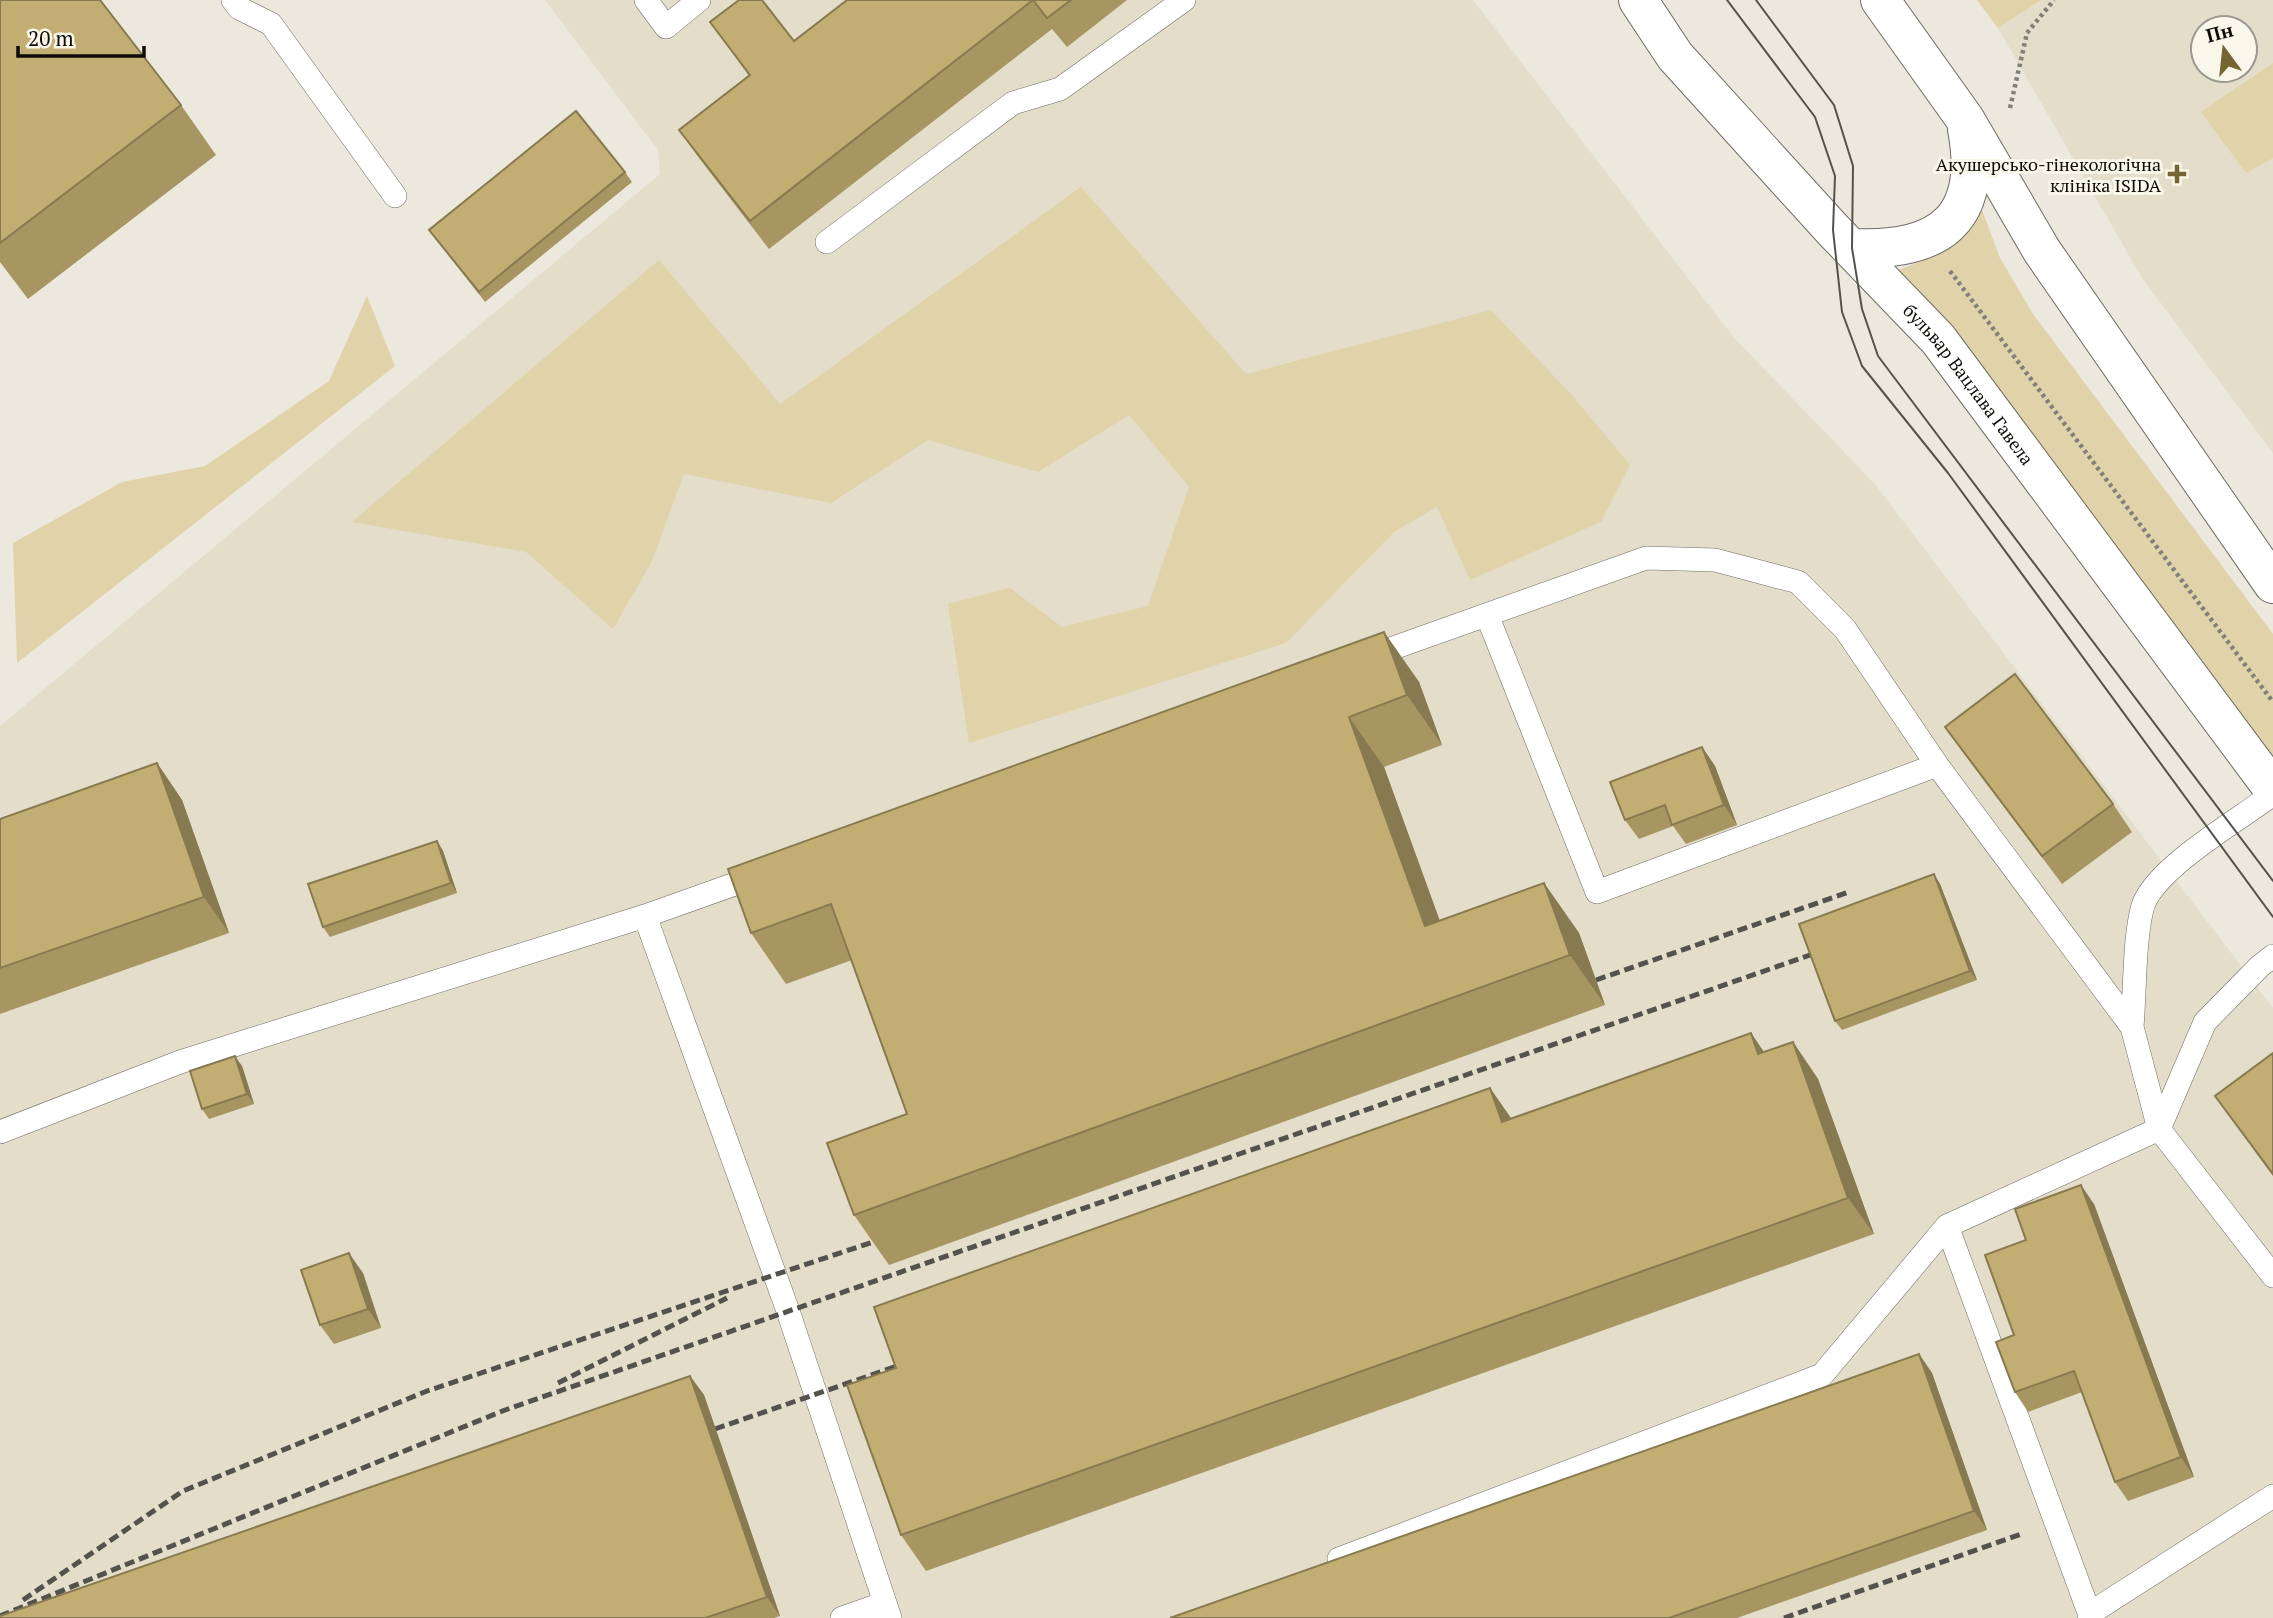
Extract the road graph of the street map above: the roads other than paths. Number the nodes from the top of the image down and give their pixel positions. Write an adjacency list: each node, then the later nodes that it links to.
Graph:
1 (233, 0): 10 (lane)
2 (646, 0): 3 (lane)
3 (699, 0)
4 (1184, 0): 11 (lane)
5 (1617, 0): 8 (main road)
6 (1637, 0): 8 (main road, бульвар Вацлава Гавела)
7 (1880, 0): 9 (main road)
8 (1675, 57): 12 (main road, бульвар Вацлава Гавела)
9 (1965, 119): 12 (main road); 13 (main road)
10 (395, 196)
11 (827, 242)
12 (1852, 248): 17 (main road, бульвар Вацлава Гавела)
13 (2273, 583)
14 (1487, 615): 15 (lane); 16 (lane); 16 (lane)
15 (1342, 667)
16 (1937, 765): 22 (lane)
17 (2273, 789)
18 (2273, 794): 22 (lane)
19 (790, 864): 20 (lane)
20 (645, 916): 24 (lane); 29 (lane)
21 (2273, 956): 23 (lane)
22 (2132, 1027): 23 (lane)
23 (2159, 1129): 25 (lane); 26 (lane)
24 (0, 1132)
25 (1947, 1226): 28 (lane); 30 (lane)
26 (2273, 1276)
27 (2273, 1496): 30 (lane)
28 (1315, 1569)
29 (887, 1611): 31 (lane)
30 (2090, 1616)
31 (842, 1618)

